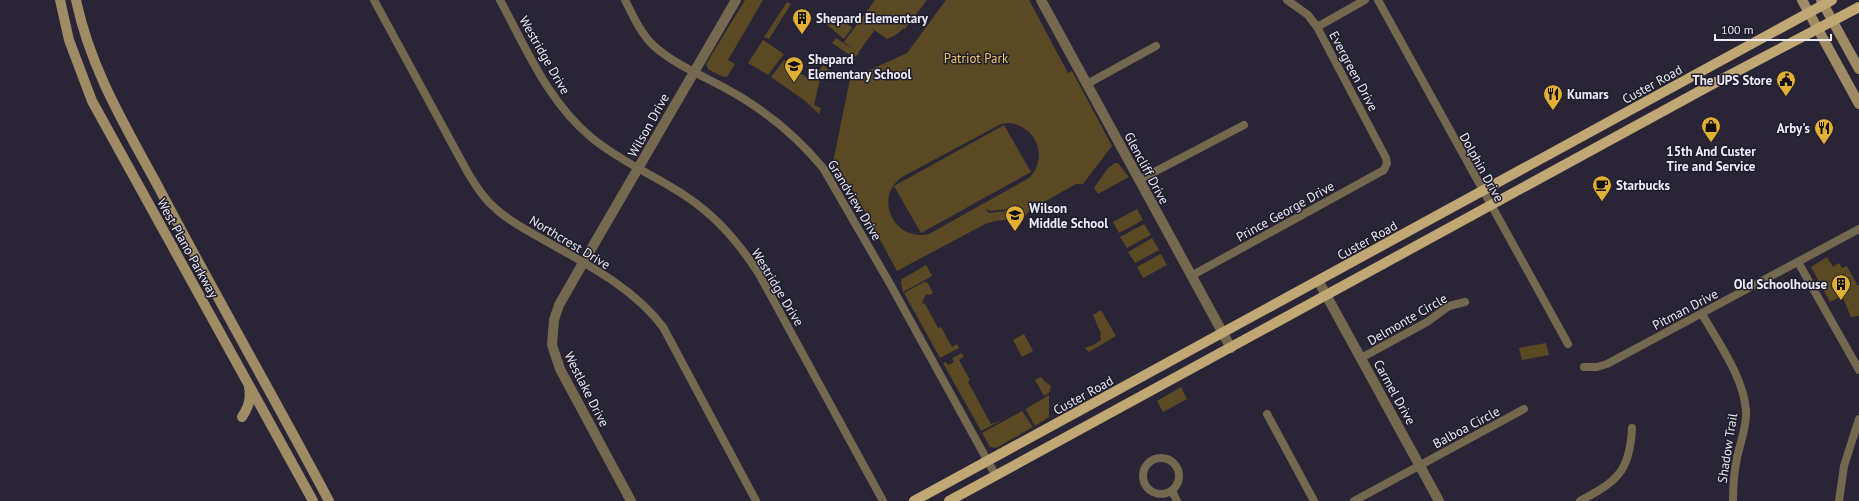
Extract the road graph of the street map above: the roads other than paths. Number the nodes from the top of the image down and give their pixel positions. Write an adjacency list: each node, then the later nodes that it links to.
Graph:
1 (60, 0): 35 (main road, West Plano Parkway)
2 (76, 0): 34 (main road, West Plano Parkway)
3 (374, 0): 39 (street, Northcrest Drive)
4 (500, 0): 29 (street, Westridge Drive)
5 (625, 0): 20 (street, Grandview Drive)
6 (736, 0): 20 (street, Wilson Drive)
7 (1042, 0): 22 (street, Glencliff Drive)
8 (1288, 0): 16 (street, Evergreen Drive)
9 (1366, 0): 16 (street)
10 (1378, 0): 31 (street, Dolphin Drive)
11 (1802, 0): 14 (main road)
12 (1826, 2): 14 (main road, Custer Road); 15 (main road)
13 (1859, 7): 15 (main road)
14 (1809, 13): 17 (main road); 21 (main road, Custer Road)
15 (1833, 21): 17 (main road); 19 (main road)
16 (1317, 27): 28 (street, Evergreen Drive)
17 (1818, 29): 23 (main road); 24 (main road)
18 (1156, 46): 22 (street)
19 (1859, 69)
20 (694, 71): 29 (street, Wilson Drive); 59 (street, Grandview Drive)
21 (1702, 72): 23 (main road); 26 (main road, Custer Road)
22 (1087, 84): 30 (street, Glencliff Drive)
23 (1709, 86): 27 (main road)
24 (1859, 104)
25 (1244, 125): 30 (street)
26 (1589, 134): 27 (main road); 31 (main road, Custer Road)
27 (1596, 147): 32 (main road)
28 (1387, 163): 40 (street, Prince George Drive)
29 (639, 168): 39 (street, Wilson Drive); 67 (street, Westridge Drive)
30 (1140, 180): 40 (street, Glencliff Drive)
31 (1482, 192): 32 (street, Dolphin Drive); 41 (main road, Custer Road)
32 (1490, 206): 42 (main road); 46 (street, Dolphin Drive)
33 (1859, 229): 38 (street, Pitman Drive)
34 (188, 244): 35 (main road); 36 (main road, West Plano Parkway)
35 (175, 251): 37 (main road, West Plano Parkway)
36 (194, 254): 37 (main road); 52 (main road, West Plano Parkway)
37 (181, 261): 51 (main road, West Plano Parkway)
38 (1798, 262): 44 (street, Pitman Drive); 50 (street)
39 (583, 263): 65 (street, Westlake Drive); 66 (street, Northcrest Drive)
40 (1191, 276): 45 (street, Glencliff Drive)
41 (1319, 282): 42 (street, Carmel Drive); 45 (main road, Custer Road)
42 (1327, 296): 47 (main road); 48 (street, Carmel Drive)
43 (1465, 302): 48 (street, Delmonte Circle)
44 (1702, 314): 49 (street, Pitman Drive); 75 (street, Shadow Trail)
45 (1222, 334): 47 (street, Glencliff Drive); 59 (main road, Custer Road)
46 (1568, 344)
47 (1231, 348): 61 (main road)
48 (1361, 358): 60 (street, Carmel Drive)
49 (1584, 366)
50 (1859, 370)
51 (248, 382): 54 (main road, West Plano Parkway); 56 (main road)
52 (278, 404): 54 (main road); 64 (main road, West Plano Parkway)
53 (1524, 409): 60 (street, Balboa Circle)
54 (264, 411): 63 (main road, West Plano Parkway)
55 (1267, 414): 71 (street)
56 (242, 417)
57 (1859, 419): 76 (street)
58 (1632, 428): 74 (street)
59 (988, 461): 61 (street, Grandview Drive); 68 (main road, Custer Road)
60 (1420, 466): 72 (street, Balboa Circle); 73 (street, Carmel Drive)
61 (996, 476): 69 (main road)
62 (1172, 491): 62 (street); 70 (street)
63 (313, 501)
64 (329, 501)
65 (631, 501)
66 (756, 501)
67 (883, 501)
68 (914, 501)
69 (949, 501)
70 (1178, 501)
71 (1314, 501)
72 (1354, 501)
73 (1439, 501)
74 (1580, 501)
75 (1732, 501)
76 (1839, 501)

